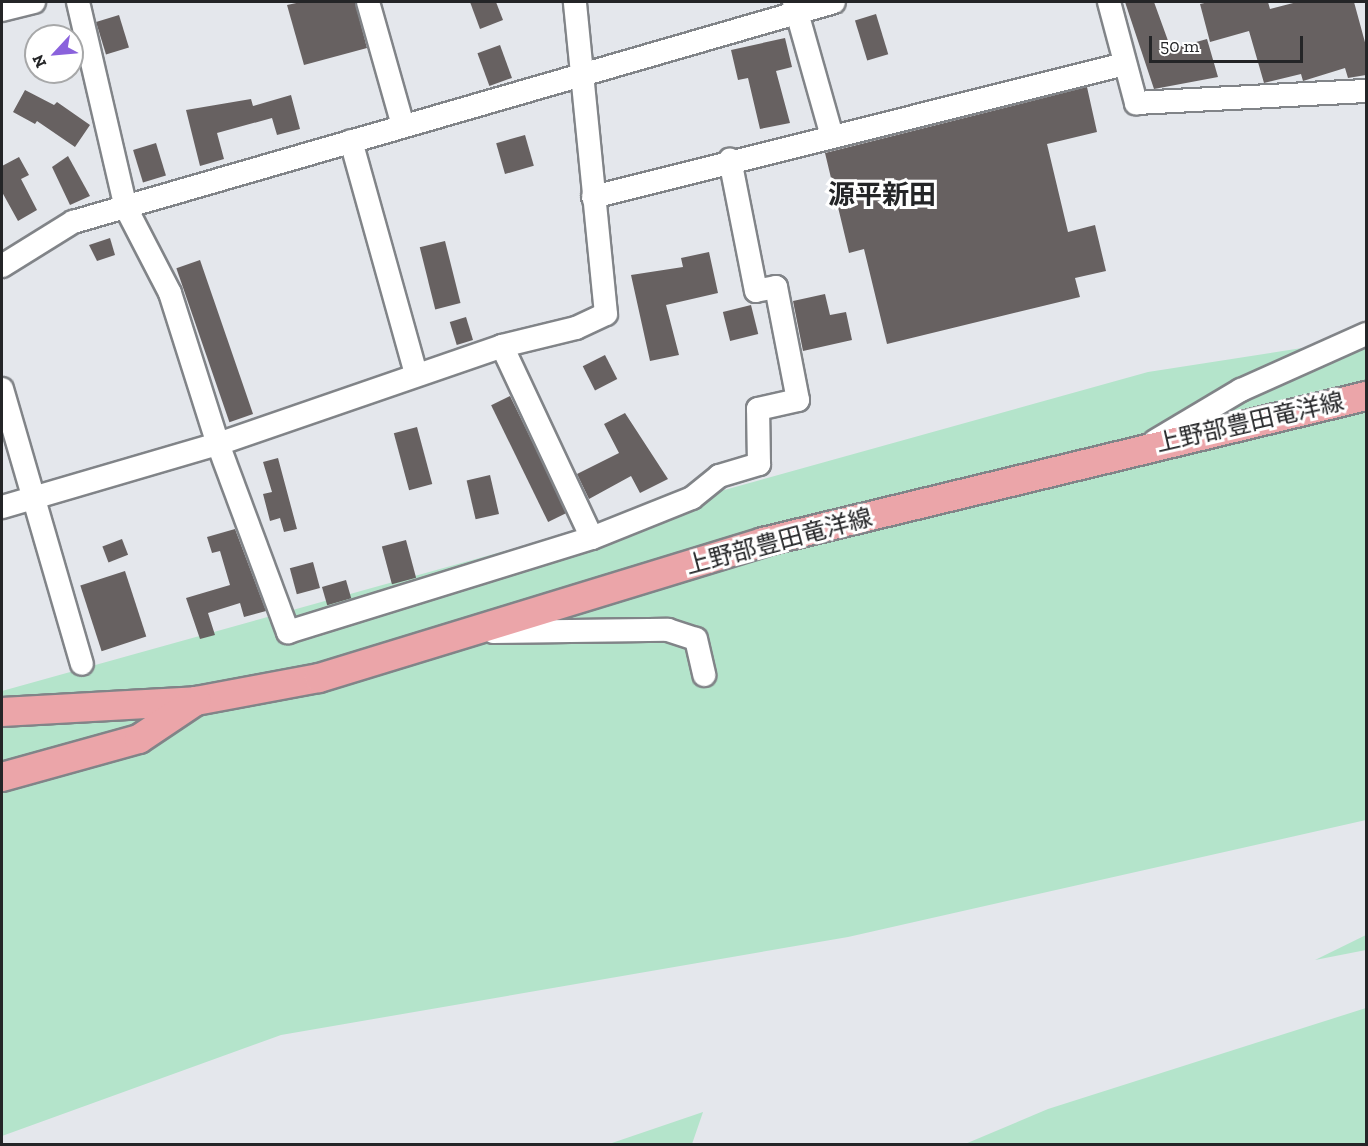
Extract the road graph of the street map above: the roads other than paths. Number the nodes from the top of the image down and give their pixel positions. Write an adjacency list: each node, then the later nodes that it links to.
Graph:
1 (34, 2): 8 (street)
2 (78, 2): 17 (street)
3 (368, 2): 12 (street)
4 (575, 2): 10 (street)
5 (834, 2): 7 (street)
6 (1109, 2): 9 (street)
7 (796, 7): 10 (street); 13 (street)
8 (2, 10)
9 (1125, 64): 11 (street); 13 (street)
10 (581, 75): 12 (street); 16 (street)
11 (1366, 91)
12 (403, 126): 14 (street)
13 (831, 134): 15 (street)
14 (351, 141): 17 (street); 21 (street)
15 (730, 160): 16 (street); 28 (street)
16 (593, 197): 20 (street)
17 (126, 208): 18 (street); 24 (street)
18 (2, 267)
19 (1366, 334): 25 (street)
20 (502, 346): 21 (street); 28 (street)
21 (416, 374): 24 (street)
22 (2, 389): 26 (street)
23 (1366, 396): 25 (main road, 上野部豊田竜洋線)
24 (218, 444): 26 (street); 28 (street)
25 (1149, 445): 29 (main road, 上野部豊田竜洋線)
26 (33, 497): 27 (street); 30 (street)
27 (2, 507)
28 (592, 537)
29 (464, 633): 31 (street); 32 (main road, 上野部豊田竜洋線)
30 (82, 664)
31 (704, 675)
32 (196, 701): 33 (main road, 上野部豊田竜洋線); 34 (main road, 上野部豊田竜洋線)
33 (2, 712)
34 (2, 777)

